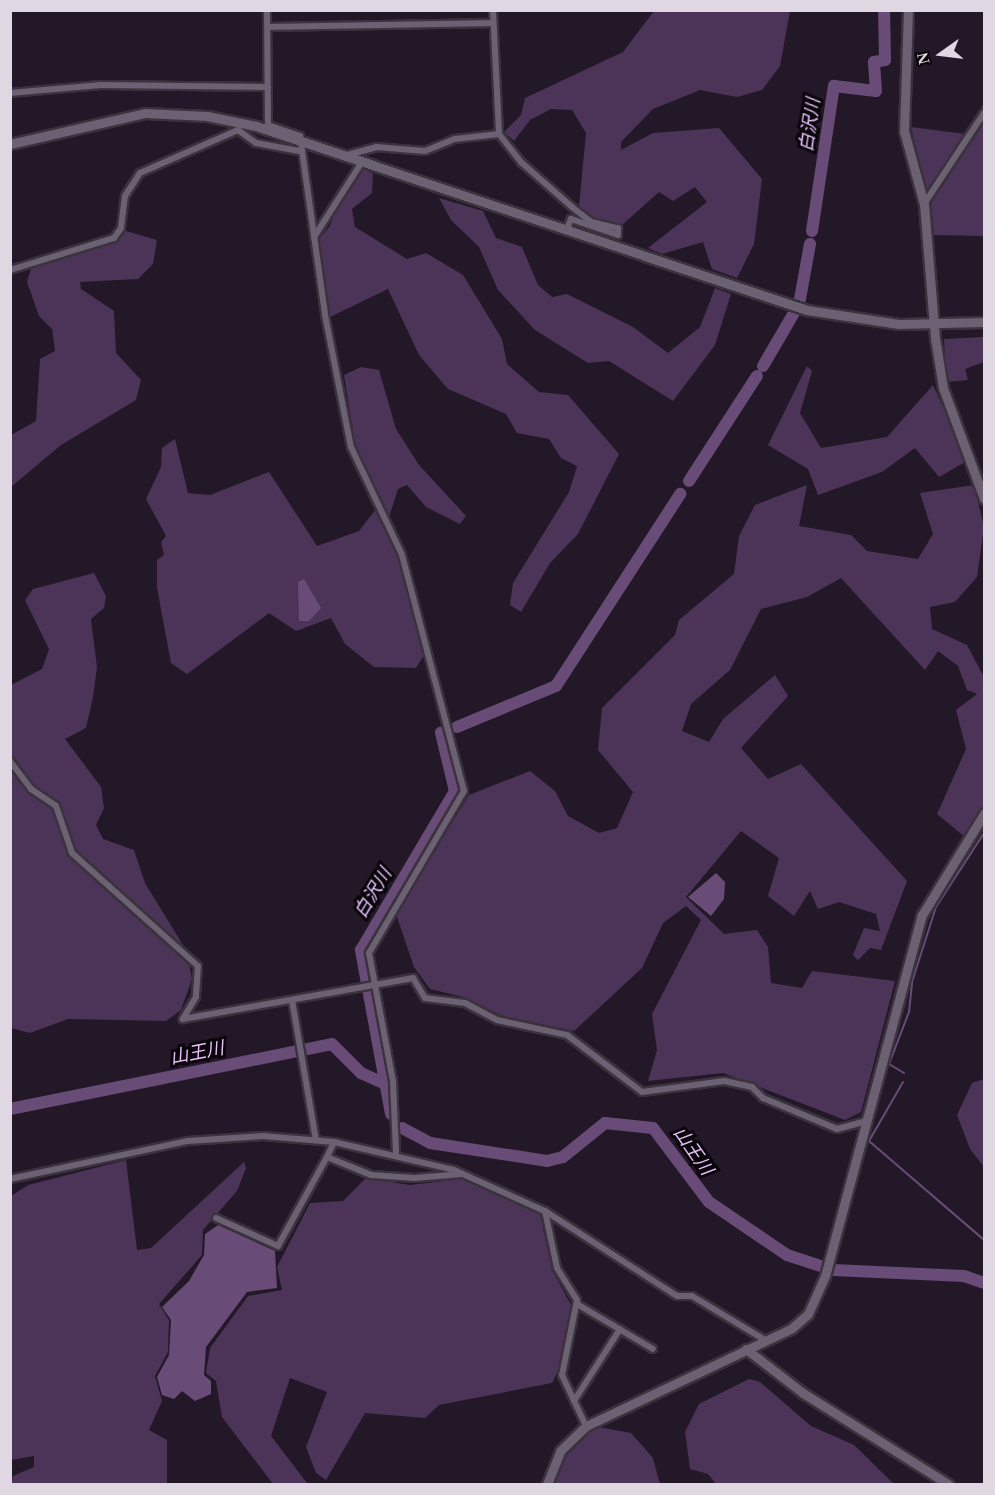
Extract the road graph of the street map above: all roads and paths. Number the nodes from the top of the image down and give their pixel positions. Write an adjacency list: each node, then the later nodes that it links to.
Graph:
1 (267, 10): 5 (street)
2 (493, 10): 4 (street)
3 (908, 10): 14 (street)
4 (493, 23): 5 (street); 9 (street)
5 (268, 27): 6 (street)
6 (268, 87): 7 (street); 11 (street)
7 (10, 93)
8 (984, 113): 14 (street)
9 (499, 134): 12 (street); 15 (street)
10 (10, 144): 11 (street)
11 (299, 146): 12 (street); 16 (street); 17 (street)
12 (343, 156): 13 (street)
13 (362, 162): 15 (street); 16 (street)
14 (924, 204): 19 (street)
15 (566, 231): 19 (street)
16 (314, 237): 23 (street)
17 (10, 270)
18 (984, 322): 19 (street)
19 (934, 325): 20 (street)
20 (984, 499)
21 (10, 761): 24 (street)
22 (984, 814): 25 (street)
23 (377, 986): 24 (street); 25 (street); 28 (street)
24 (292, 1000): 26 (street)
25 (866, 1121): 36 (street)
26 (316, 1140): 27 (street); 31 (street)
27 (334, 1142): 28 (street); 29 (street)
28 (396, 1152): 30 (street)
29 (327, 1156): 30 (street); 33 (street)
30 (462, 1174): 32 (street)
31 (10, 1179)
32 (545, 1211): 34 (street); 36 (street)
33 (216, 1218)
34 (577, 1304): 35 (street); 39 (street)
35 (620, 1329): 37 (street); 39 (street)
36 (765, 1340): 38 (street)
37 (653, 1349)
38 (746, 1349): 40 (street); 42 (street)
39 (574, 1401): 40 (street)
40 (586, 1426): 41 (street)
41 (547, 1485)
42 (948, 1485)

